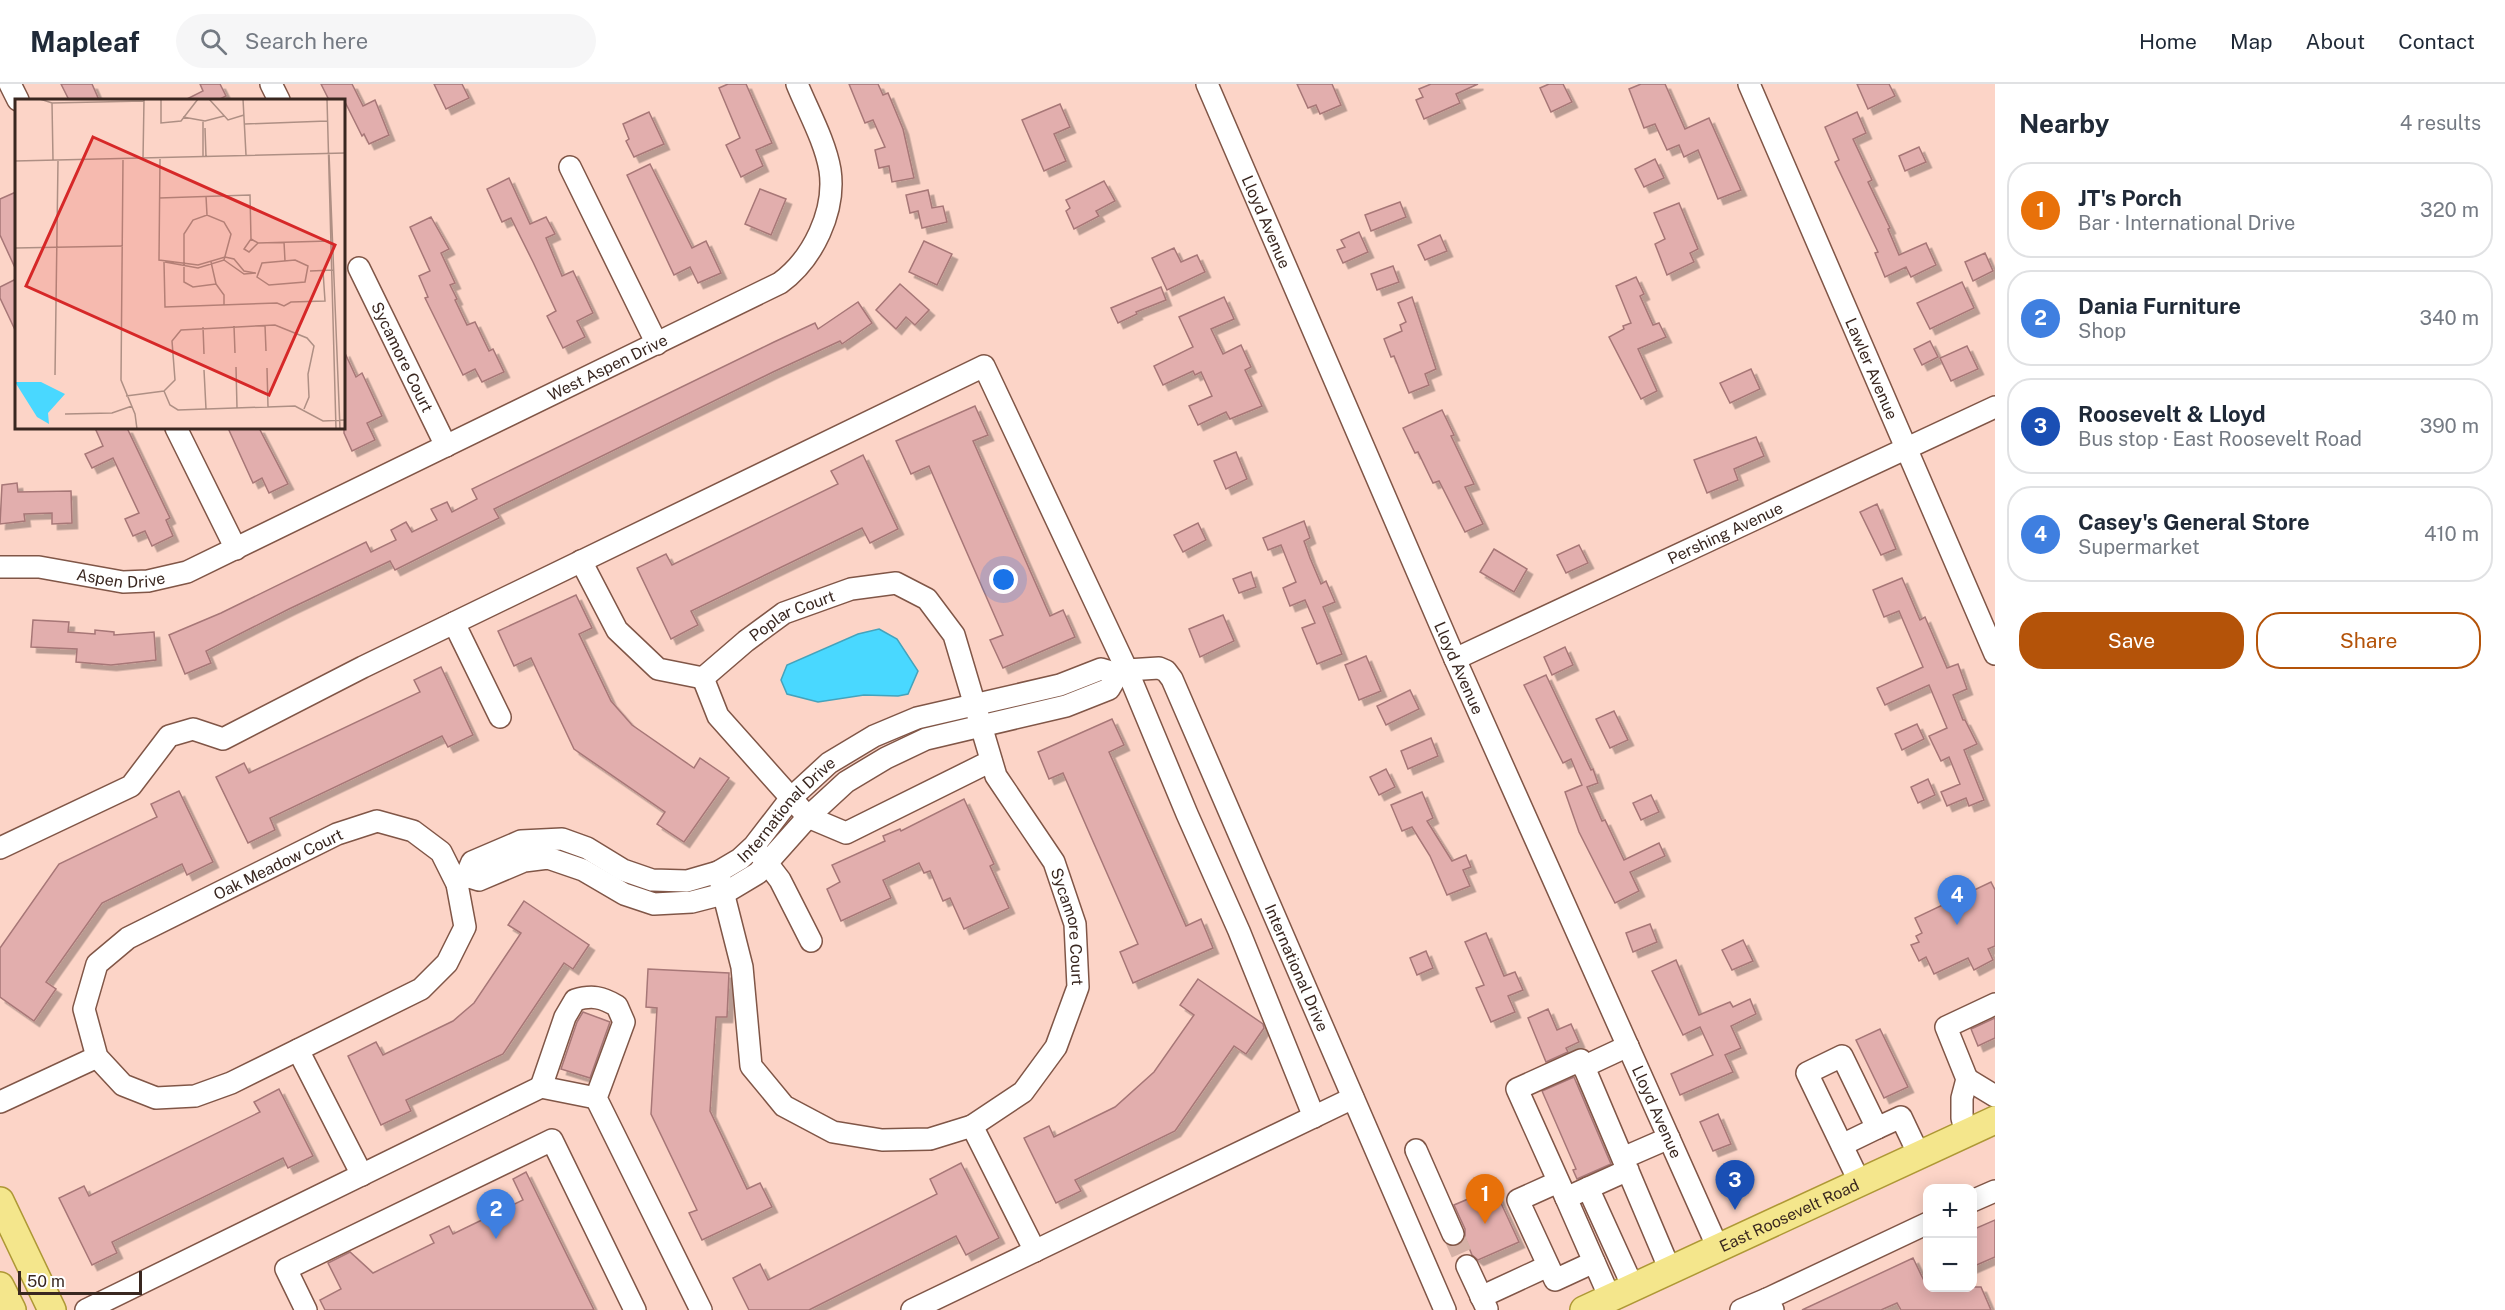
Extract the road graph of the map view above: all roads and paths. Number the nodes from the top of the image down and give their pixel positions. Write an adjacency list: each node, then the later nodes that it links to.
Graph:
1 (10, 84): 6 (street)
2 (271, 84): 7 (street)
3 (797, 84): 10 (street, West Aspen Drive)
4 (1207, 84): 20 (street, Lloyd Avenue)
5 (1749, 84): 14 (street, Lawler Avenue)
6 (18, 99)
7 (278, 99)
8 (570, 167): 10 (street)
9 (359, 268): 13 (street, Sycamore Court)
10 (657, 344): 13 (street, West Aspen Drive)
11 (1995, 407): 14 (street, Pershing Avenue)
12 (176, 429): 15 (street)
13 (446, 447): 15 (street, West Aspen Drive)
14 (1906, 448): 19 (street, Lawler Avenue); 20 (street, Pershing Avenue)
15 (236, 549): 17 (street, Aspen Drive)
16 (580, 561): 18 (street); 21 (street); 22 (street)
17 (0, 567)
18 (454, 623): 24 (street); 30 (street)
19 (1995, 654)
20 (1455, 659): 37 (street, Lloyd Avenue)
21 (1123, 672): 23 (street, International Drive); 25 (street, International Drive); 46 (street, International Drive); 47 (street)
22 (703, 678): 23 (street, Poplar Court); 27 (street)
23 (976, 706): 25 (street, Poplar Court); 27 (street, International Drive)
24 (500, 717)
25 (982, 726): 26 (street, Sycamore Court); 28 (street, International Drive)
26 (990, 761): 28 (street); 49 (street, Sycamore Court)
27 (791, 798): 28 (street); 29 (street, International Drive)
28 (808, 817): 31 (street, International Drive)
29 (754, 846): 31 (street); 32 (street, International Drive)
30 (0, 848)
31 (767, 863): 34 (street, International Drive); 35 (street)
32 (718, 872): 33 (street, International Drive); 34 (street, Sycamore Court)
33 (461, 880): 34 (street, International Drive); 38 (street, Oak Meadow Court); 39 (street, Oak Meadow Court)
34 (723, 894): 49 (street, Sycamore Court)
35 (811, 941)
36 (1995, 1004): 41 (street)
37 (1628, 1046): 40 (street); 52 (street, Lloyd Avenue)
38 (298, 1050): 39 (street, Oak Meadow Court); 57 (street)
39 (97, 1056): 43 (street)
40 (1583, 1067): 56 (street); 60 (street)
41 (1967, 1079): 44 (street); 51 (street)
42 (540, 1087): 45 (street); 45 (street); 57 (street)
43 (2, 1095)
44 (1995, 1096)
45 (596, 1098): 81 (street)
46 (1353, 1098): 47 (street); 83 (street, International Drive)
47 (1314, 1117): 67 (street)
48 (1995, 1120): 51 (main road, East Roosevelt Road)
49 (972, 1126): 67 (street)
50 (1877, 1128): 53 (street); 53 (street); 55 (street)
51 (1966, 1133): 55 (main road, East Roosevelt Road)
52 (1669, 1138): 56 (street); 66 (street, Lloyd Avenue)
53 (1842, 1145): 58 (street)
54 (1416, 1150): 65 (street)
55 (1919, 1155): 58 (main road, East Roosevelt Road)
56 (1625, 1164): 59 (street); 71 (street)
57 (363, 1175): 78 (street)
58 (1860, 1183): 66 (main road, East Roosevelt Road)
59 (1588, 1188): 60 (street); 73 (street)
60 (1562, 1190): 68 (street); 70 (street)
61 (1995, 1191): 62 (street)
62 (1977, 1199)
63 (0, 1201): 77 (main road)
64 (1923, 1226): 75 (street)
65 (1453, 1234)
66 (1718, 1248): 71 (main road, East Roosevelt Road)
67 (1035, 1251): 82 (street)
68 (1594, 1262): 70 (street); 73 (street)
69 (1467, 1266): 74 (street)
70 (1548, 1266): 74 (street)
71 (1670, 1270): 73 (main road, East Roosevelt Road)
72 (0, 1286): 76 (main road)
73 (1622, 1292): 84 (main road, East Roosevelt Road)
74 (1484, 1303)
75 (1770, 1304): 85 (street)
76 (12, 1310)
77 (52, 1310)
78 (86, 1310)
79 (306, 1310): 80 (street)
80 (635, 1310)
81 (701, 1310)
82 (912, 1310)
83 (1445, 1310)
84 (1584, 1310)
85 (1741, 1310)

